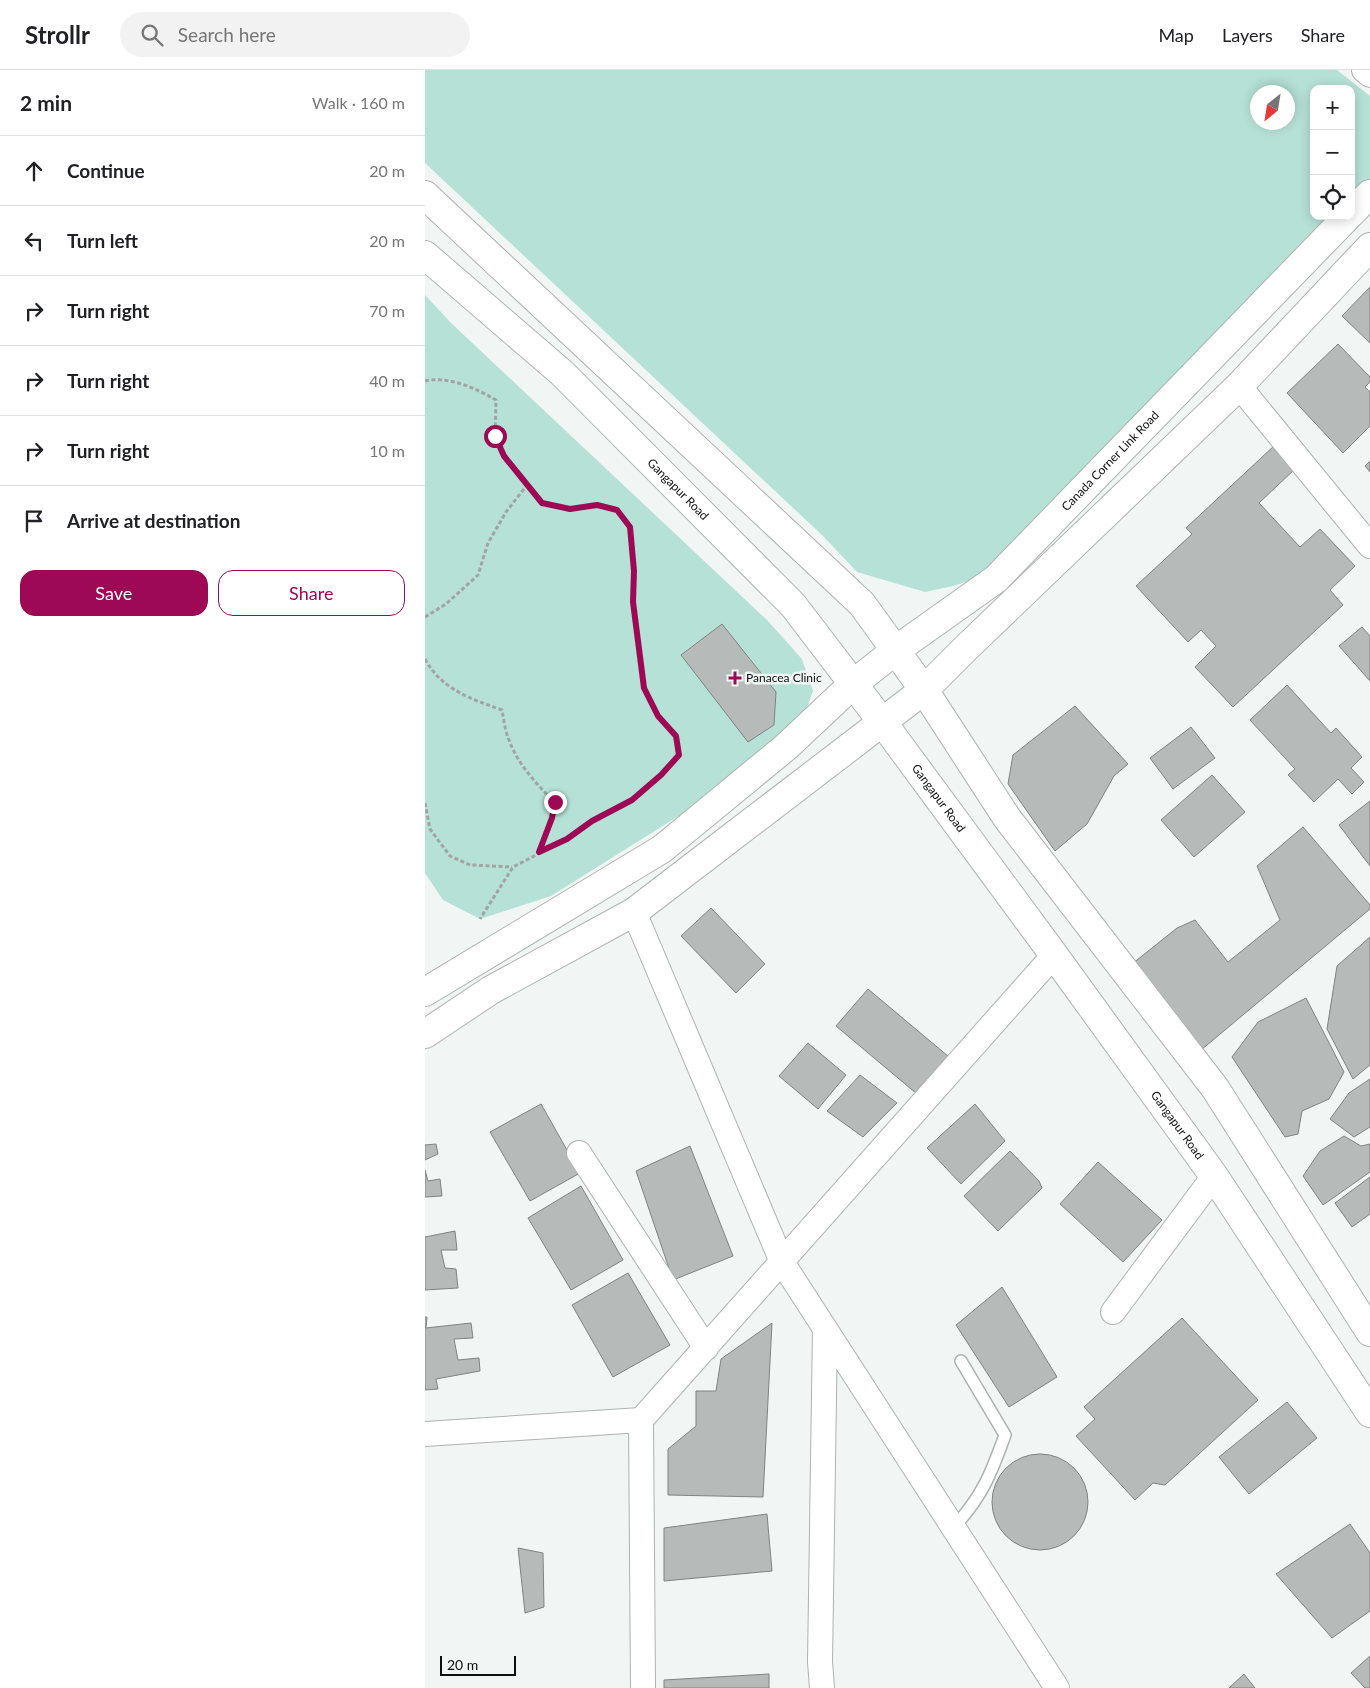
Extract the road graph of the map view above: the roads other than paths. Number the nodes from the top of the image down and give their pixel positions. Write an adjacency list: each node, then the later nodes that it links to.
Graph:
1 (1364, 70): 2 (street)
2 (1370, 75)
3 (1370, 194): 5 (main road)
4 (425, 195): 11 (main road)
5 (1355, 209)
6 (1345, 220): 11 (main road, Canada Corner Link Road)
7 (1370, 247): 9 (main road)
8 (425, 255): 12 (main road, Gangapur Road)
9 (1239, 386): 10 (street); 13 (main road)
10 (1370, 546)
11 (896, 650): 12 (main road, Canada Corner Link Road); 13 (main road)
12 (853, 684): 14 (main road, Gangapur Road); 17 (main road, Canada Corner Link Road)
13 (924, 690): 14 (main road); 24 (main road)
14 (883, 723): 15 (main road); 16 (main road, Gangapur Road)
15 (634, 912): 18 (main road); 21 (street)
16 (1054, 955): 20 (main road, Gangapur Road); 21 (street)
17 (425, 992)
18 (425, 1034)
19 (579, 1153): 25 (street)
20 (1214, 1176): 22 (street); 27 (main road, Gangapur Road)
21 (782, 1262): 23 (street); 25 (street)
22 (1113, 1312)
23 (825, 1329): 30 (street); 32 (street)
24 (1370, 1332)
25 (705, 1348): 28 (street)
26 (961, 1361): 30 (lane)
27 (1370, 1413)
28 (641, 1420): 29 (street); 31 (street)
29 (425, 1434)
30 (953, 1528): 33 (street)
31 (643, 1688)
32 (822, 1688)
33 (1057, 1688)

